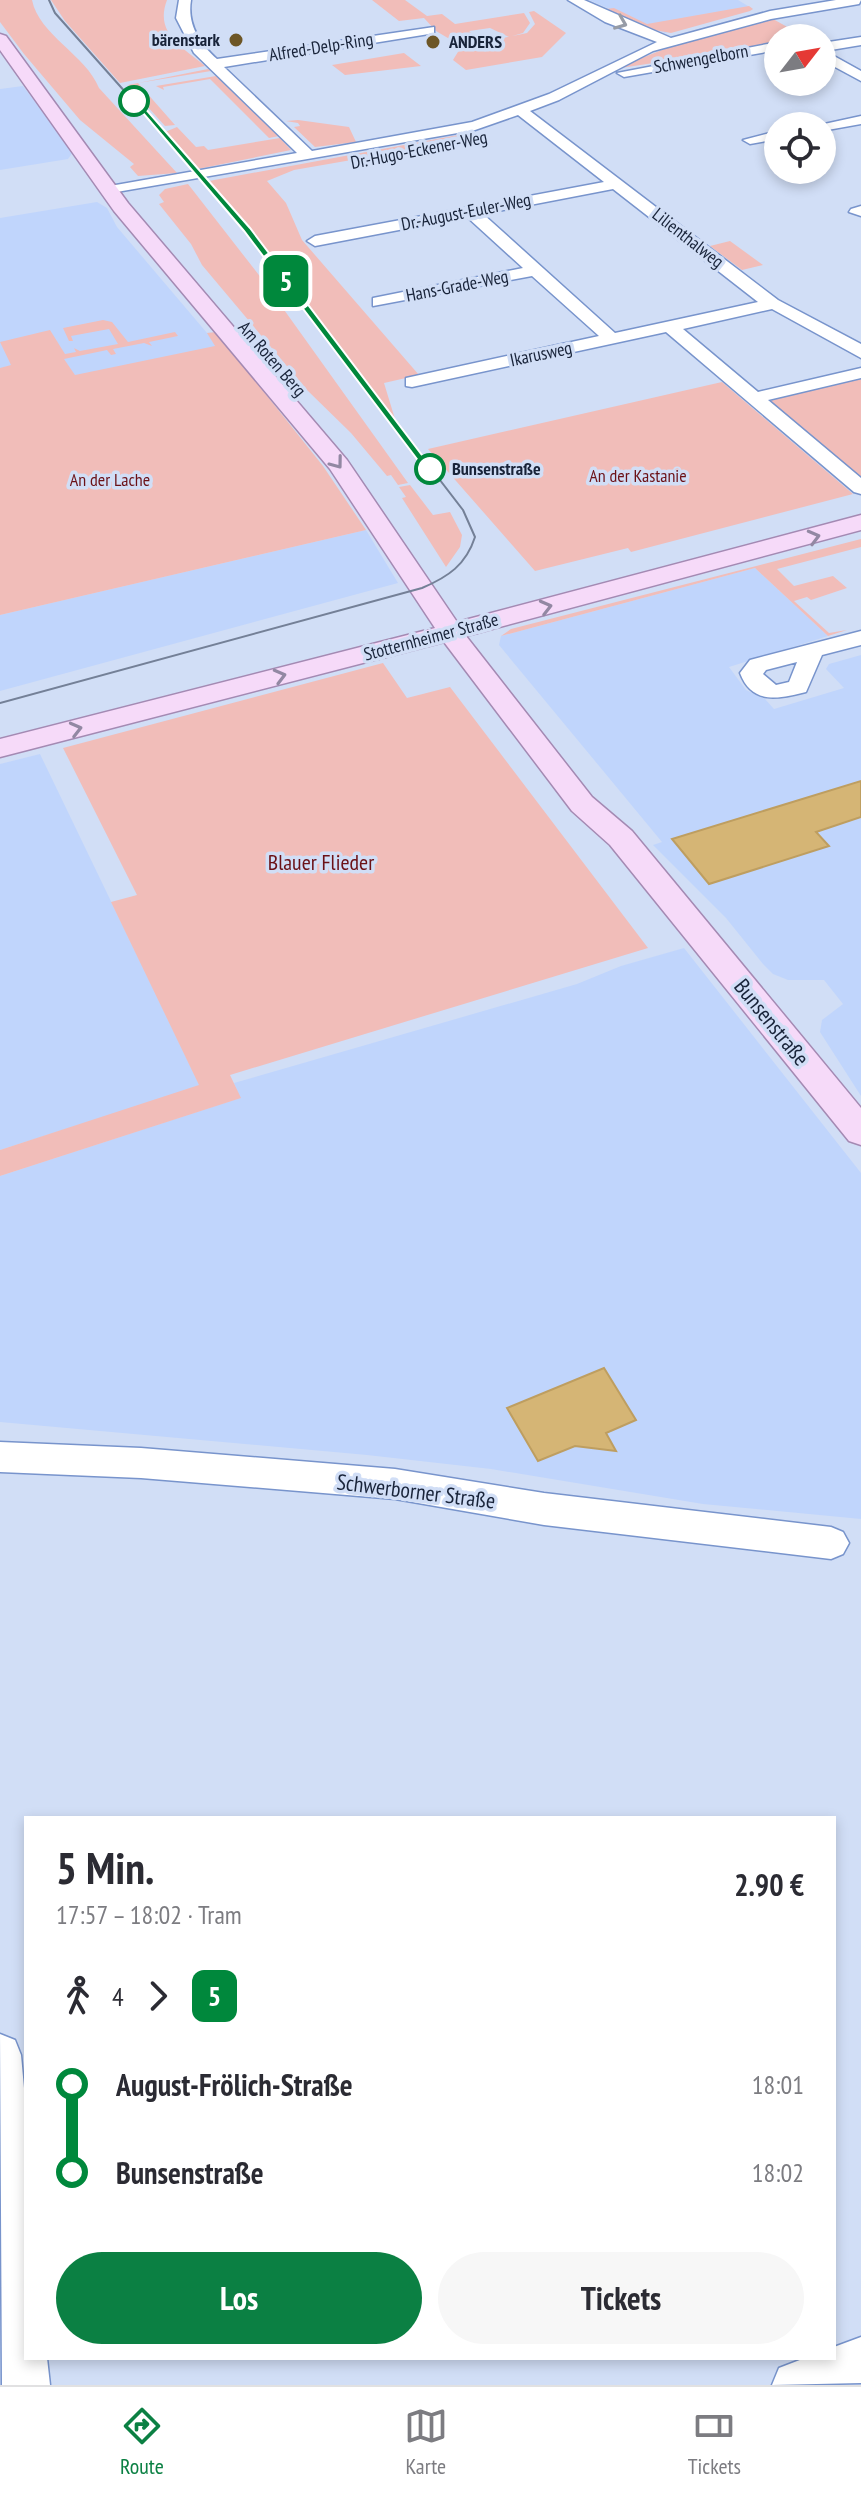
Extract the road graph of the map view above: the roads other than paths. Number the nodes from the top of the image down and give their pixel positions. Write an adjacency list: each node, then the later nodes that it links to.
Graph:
1 (185, 0): 13 (street)
2 (574, 0): 9 (street, one-way to 9)
3 (764, 0): 5 (street)
4 (859, 0): 5 (street)
5 (784, 12): 9 (street)
6 (429, 30): 13 (street, Alfred-Delp-Ring)
7 (0, 39): 27 (main road, Am Roten Berg)
8 (861, 41): 10 (street)
9 (670, 42): 16 (street)
10 (836, 45)
11 (764, 48): 14 (street, Schwengelborn)
12 (836, 62): 15 (street)
13 (214, 64): 24 (street)
14 (624, 73)
15 (861, 77)
16 (521, 111): 19 (street, Lilienthalweg); 24 (street)
17 (861, 120): 18 (street)
18 (836, 124)
19 (543, 127): 20 (street); 26 (street, Lilienthalweg)
20 (522, 131)
21 (494, 136): 25 (street, Dr.-Hugo-Eckener-Weg)
22 (764, 138): 23 (street)
23 (750, 140)
24 (309, 156): 27 (street)
25 (296, 172)
26 (618, 184): 28 (street, Dr.-August-Euler-Weg); 32 (street, Lilienthalweg)
27 (119, 189): 39 (main road, Am Roten Berg); 44 (main road, Am Roten Berg, one-way to 44)
28 (471, 212): 29 (street, Dr.-August-Euler-Weg); 30 (street, Hans-Grade-Weg)
29 (315, 241)
30 (536, 270): 31 (street, Hans-Grade-Weg); 34 (street, Hans-Grade-Weg)
31 (379, 302)
32 (772, 304): 33 (street, Ikarusweg); 35 (street, Lilienthalweg)
33 (670, 327): 34 (street, Ikarusweg); 38 (street)
34 (612, 339): 37 (street, Ikarusweg)
35 (861, 353)
36 (861, 373): 38 (street)
37 (412, 382)
38 (755, 398): 40 (street)
39 (361, 455)
40 (861, 488)
41 (861, 505): 44 (main road, Stotternheimer Straße)
42 (861, 522): 44 (main road, Stotternheimer Straße, one-way to 42)
43 (448, 585): 44 (main road)
44 (456, 620): 47 (main road, Stotternheimer Straße); 48 (main road, Stotternheimer Straße, one-way to 44); 49 (main road, Bunsenstraße)
45 (861, 638): 46 (street)
46 (812, 652)
47 (0, 727)
48 (0, 748)
49 (861, 1132)
50 (0, 1457): 51 (street, Schwerborner Straße)
51 (831, 1543)
52 (0, 2055): 53 (street)
53 (24, 2360)
54 (24, 2360): 56 (street)
55 (861, 2360): 57 (street)
56 (26, 2385)
57 (796, 2385)

